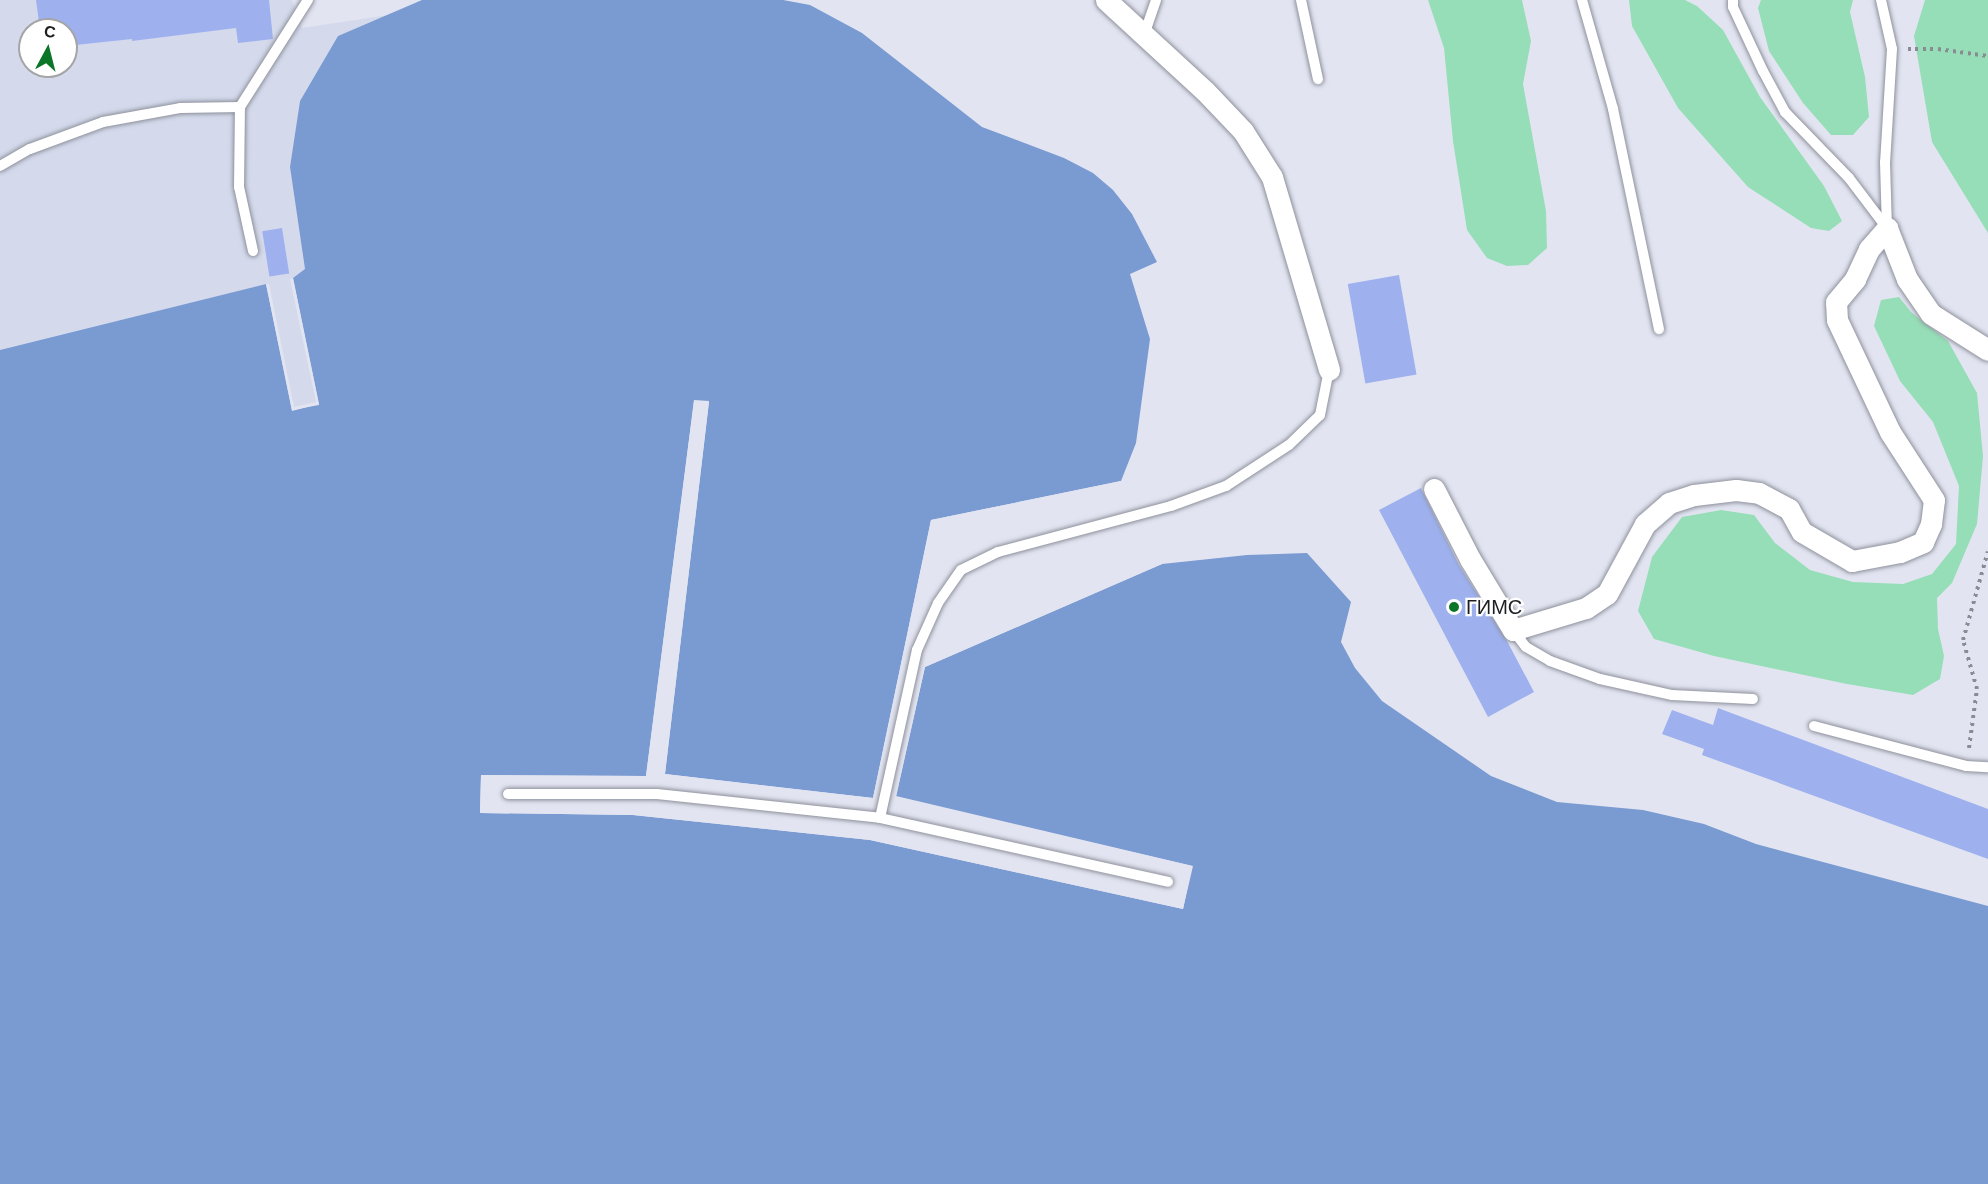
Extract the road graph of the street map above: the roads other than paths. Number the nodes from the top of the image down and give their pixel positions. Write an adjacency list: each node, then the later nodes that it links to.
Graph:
1 (308, 0): 10 (lane)
2 (1106, 0): 8 (street)
3 (1156, 0): 8 (lane)
4 (1300, 0): 9 (lane)
5 (1582, 0): 14 (lane)
6 (1733, 0): 12 (lane)
7 (1881, 0): 12 (lane)
8 (1144, 35): 16 (street)
9 (1318, 79)
10 (240, 107): 11 (lane); 13 (lane)
11 (0, 165)
12 (1887, 228): 15 (street); 18 (street)
13 (253, 251)
14 (1659, 329)
15 (1988, 350)
16 (1329, 370): 23 (lane)
17 (1434, 489): 18 (street)
18 (1513, 630): 19 (lane)
19 (1753, 699)
20 (1814, 726): 21 (lane)
21 (1988, 767)
22 (508, 794): 23 (lane)
23 (880, 818): 24 (lane)
24 (1168, 882)

